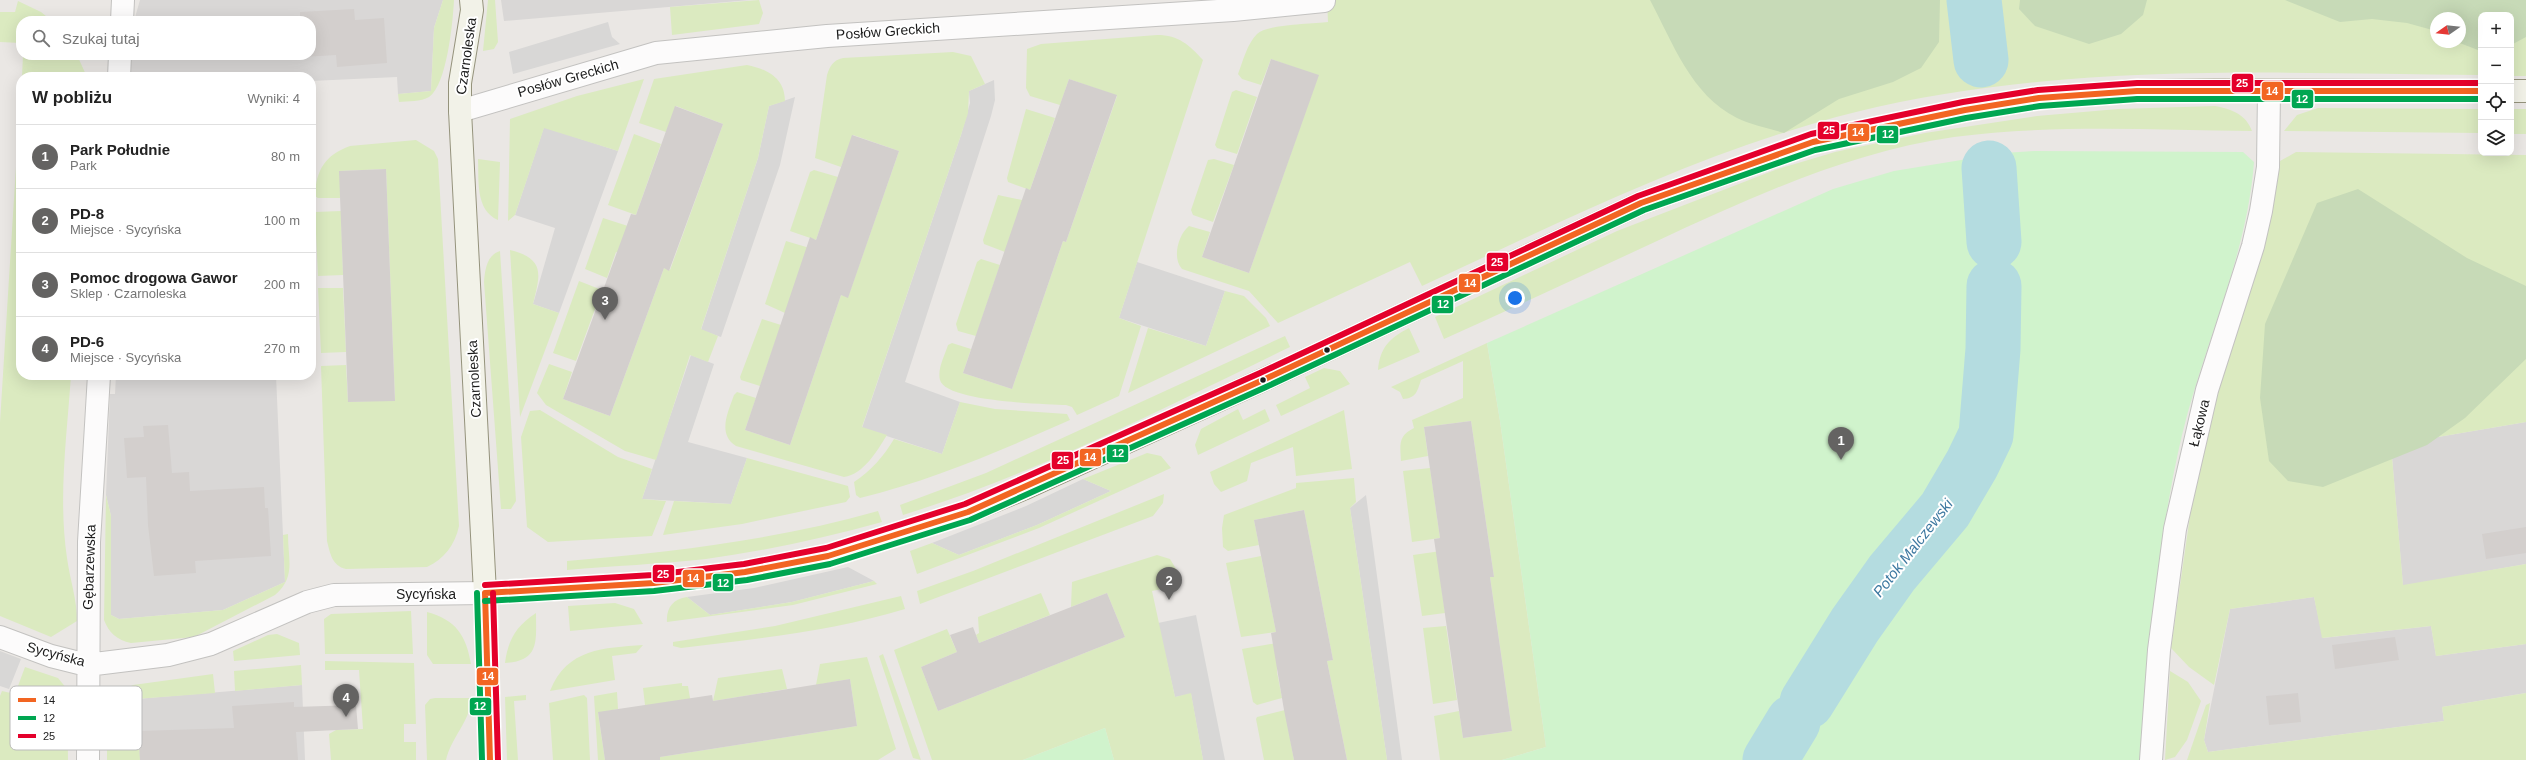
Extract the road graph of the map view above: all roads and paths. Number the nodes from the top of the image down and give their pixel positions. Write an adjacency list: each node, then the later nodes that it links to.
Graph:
1 (471, 0): 9 (street, Czarnoleska)
2 (1324, 1): 9 (street, Posłów Greckich)
3 (120, 60): 4 (street)
4 (119, 72)
5 (2269, 91): 6 (street, Sycyńska); 11 (street, Sycyńska); 18 (street, Łąkowa)
6 (2478, 91)
7 (2514, 91): 8 (street)
8 (2526, 92)
9 (460, 110): 11 (street, Czarnoleska)
10 (99, 380): 13 (street, Gębarzewska)
11 (485, 593): 13 (street, Sycyńska); 17 (street, Czarnoleska)
12 (0, 637): 13 (street, Sycyńska)
13 (87, 664): 14 (street, Gębarzewska)
14 (87, 686)
15 (88, 750): 16 (street, Gębarzewska)
16 (88, 760)
17 (490, 760)
18 (2151, 760)

